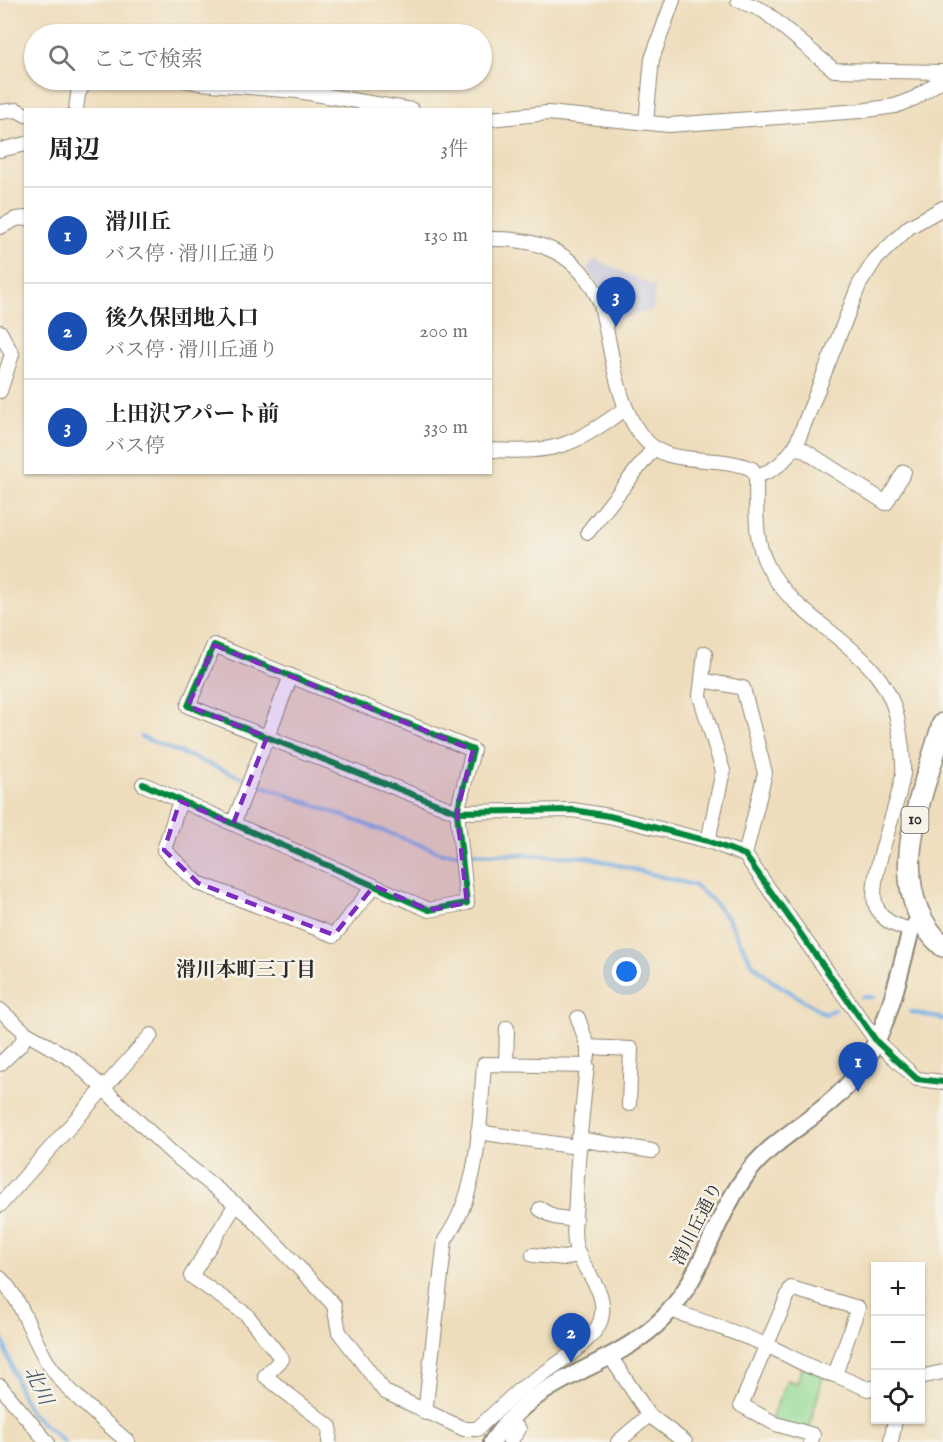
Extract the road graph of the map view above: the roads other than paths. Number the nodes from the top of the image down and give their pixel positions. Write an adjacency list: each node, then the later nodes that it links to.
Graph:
1 (672, 0): 13 (street)
2 (738, 0): 3 (street)
3 (767, 5): 4 (street)
4 (943, 72)
5 (943, 79): 13 (street)
6 (80, 90): 8 (street)
7 (285, 90): 9 (street)
8 (76, 108)
9 (400, 108)
10 (0, 112): 11 (street)
11 (24, 114)
12 (492, 118): 13 (street)
13 (646, 122)
14 (24, 144): 15 (street)
15 (0, 150)
16 (943, 208): 23 (street)
17 (24, 218): 18 (street)
18 (0, 226)
19 (492, 238): 22 (street)
20 (0, 332): 21 (street)
21 (0, 391)
22 (626, 409): 24 (street); 25 (street)
23 (796, 446): 26 (street); 27 (street)
24 (653, 449): 27 (street); 28 (street)
25 (492, 450)
26 (904, 472)
27 (756, 476): 41 (street)
28 (588, 532)
29 (705, 653): 31 (street)
30 (291, 676): 33 (street); 33 (street); 36 (street)
31 (702, 680): 38 (street); 39 (street)
32 (943, 724): 41 (main road, 10)
33 (267, 737): 36 (street); 37 (street)
34 (143, 784): 35 (street)
35 (180, 801): 37 (street); 40 (street)
36 (457, 812): 38 (street); 40 (street)
37 (233, 824): 40 (street)
38 (708, 841): 39 (street)
39 (745, 855): 48 (street)
40 (374, 886)
41 (916, 924): 42 (main road, 10); 48 (street, 滑川丘通り)
42 (943, 946)
43 (0, 1010): 46 (street)
44 (578, 1018): 49 (street)
45 (507, 1028): 51 (street)
46 (27, 1033): 50 (street); 54 (street)
47 (151, 1035): 54 (street)
48 (877, 1042): 53 (street); 66 (street, 滑川丘通り)
49 (588, 1047): 52 (street); 55 (street)
50 (0, 1064)
51 (506, 1064): 52 (street); 56 (street)
52 (587, 1066): 57 (street)
53 (943, 1082)
54 (104, 1089): 59 (street); 60 (street)
55 (629, 1104)
56 (478, 1132): 57 (street); 75 (street)
57 (578, 1143): 58 (street); 62 (street)
58 (652, 1151)
59 (236, 1204): 75 (street); 81 (street)
60 (0, 1205)
61 (540, 1209): 62 (street)
62 (575, 1220): 63 (street)
63 (579, 1254): 64 (street); 74 (street)
64 (533, 1255)
65 (0, 1278): 80 (street)
66 (670, 1310): 67 (street); 68 (street, 滑川丘通り)
67 (765, 1344): 70 (street); 70 (street); 86 (street)
68 (610, 1356): 74 (street, 滑川丘通り); 76 (street)
69 (943, 1372): 71 (street)
70 (834, 1375): 73 (street)
71 (925, 1376)
72 (0, 1386): 79 (street)
73 (871, 1388)
74 (524, 1394): 75 (street); 77 (street, 滑川丘通り)
75 (425, 1413)
76 (649, 1415): 84 (street); 85 (street)
77 (507, 1421): 82 (street, 滑川丘通り); 83 (street)
78 (894, 1424): 87 (street)
79 (47, 1442)
80 (128, 1442)
81 (329, 1442)
82 (492, 1442)
83 (510, 1442)
84 (618, 1442)
85 (685, 1442)
86 (811, 1442)
87 (891, 1442)

